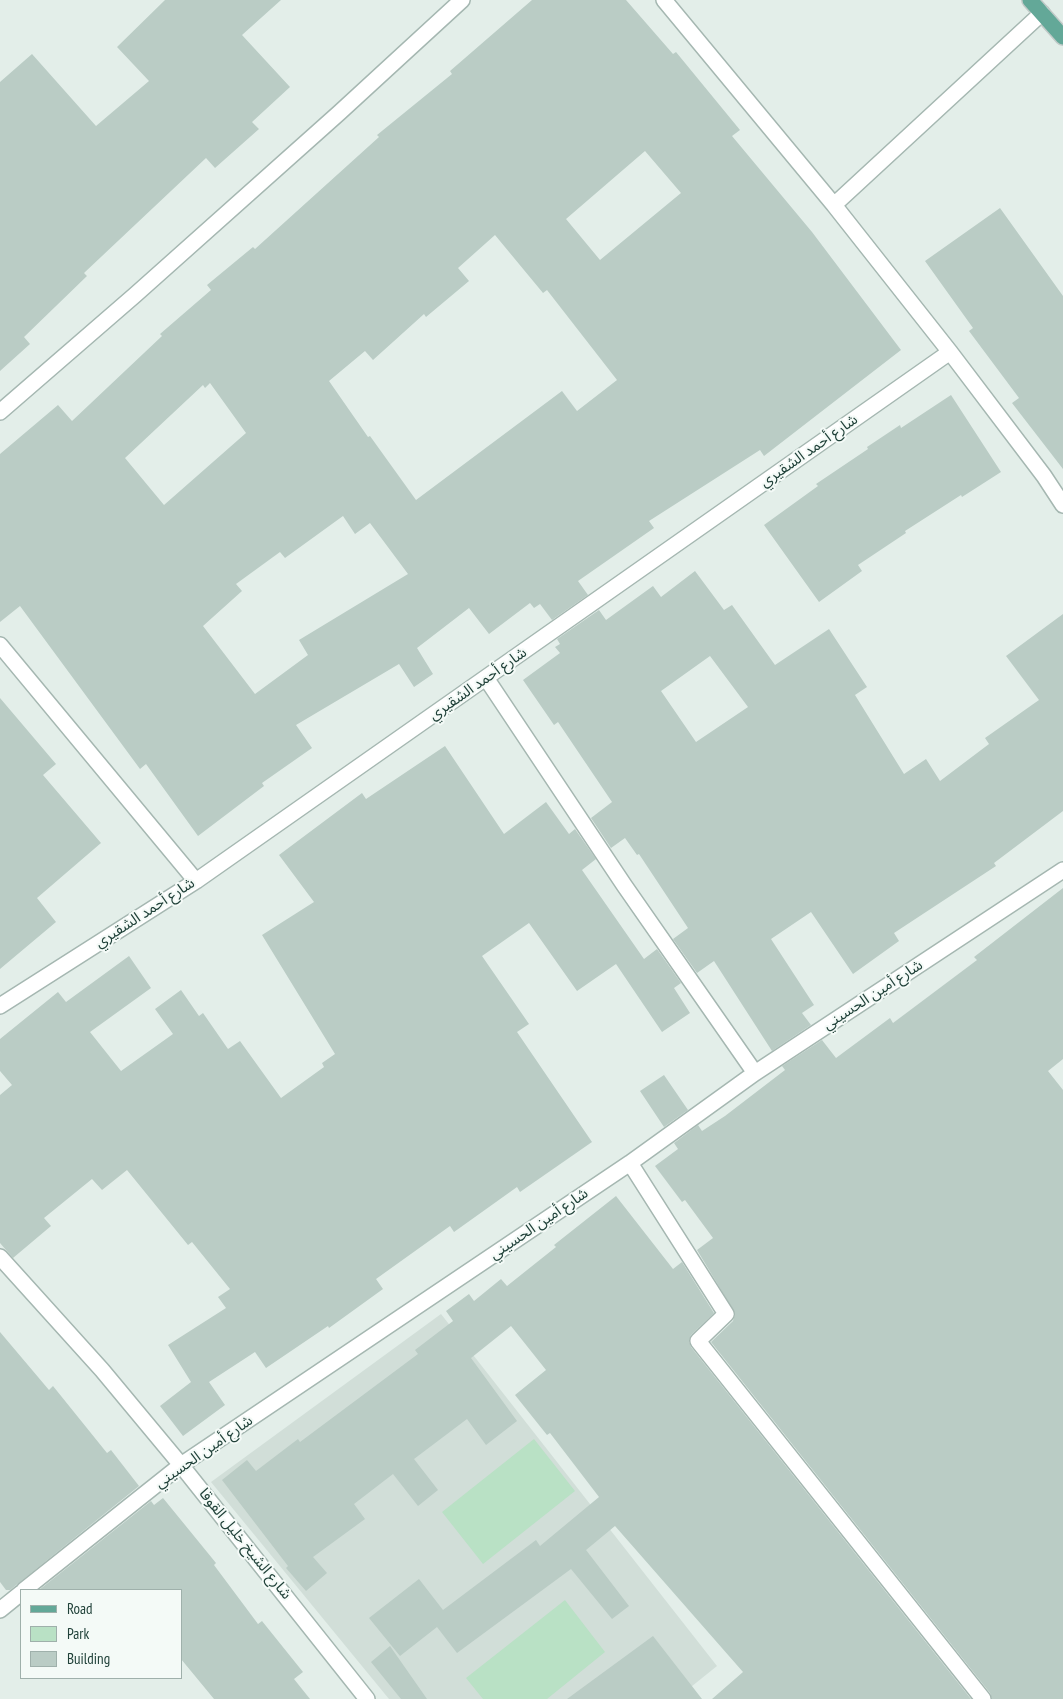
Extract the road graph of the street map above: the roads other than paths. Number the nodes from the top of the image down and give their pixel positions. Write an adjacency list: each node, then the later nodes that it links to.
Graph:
1 (462, 0): 8 (street)
2 (664, 0): 6 (street)
3 (1030, 0): 4 (main road)
4 (1042, 13): 5 (main road); 6 (street)
5 (1063, 37)
6 (834, 205): 7 (street)
7 (950, 352): 9 (street); 11 (street, شارع أحمد الشقيري)
8 (0, 412)
9 (1063, 505)
10 (0, 645): 13 (street)
11 (486, 678): 13 (street, شارع أحمد الشقيري); 15 (street)
12 (1063, 870): 15 (street, شارع أمين الحسيني)
13 (196, 881): 14 (street, شارع أحمد الشقيري)
14 (0, 1006)
15 (755, 1073): 16 (street, شارع أمين الحسيني)
16 (630, 1163): 18 (street, شارع أمين الحسيني); 23 (street)
17 (0, 1257): 18 (street, شارع الشيخ خليل القوقا)
18 (181, 1465): 19 (street, شارع أمين الحسيني); 22 (street, شارع الشيخ خليل القوقا)
19 (25, 1589)
20 (20, 1594): 21 (street)
21 (0, 1610)
22 (367, 1699)
23 (982, 1699)

